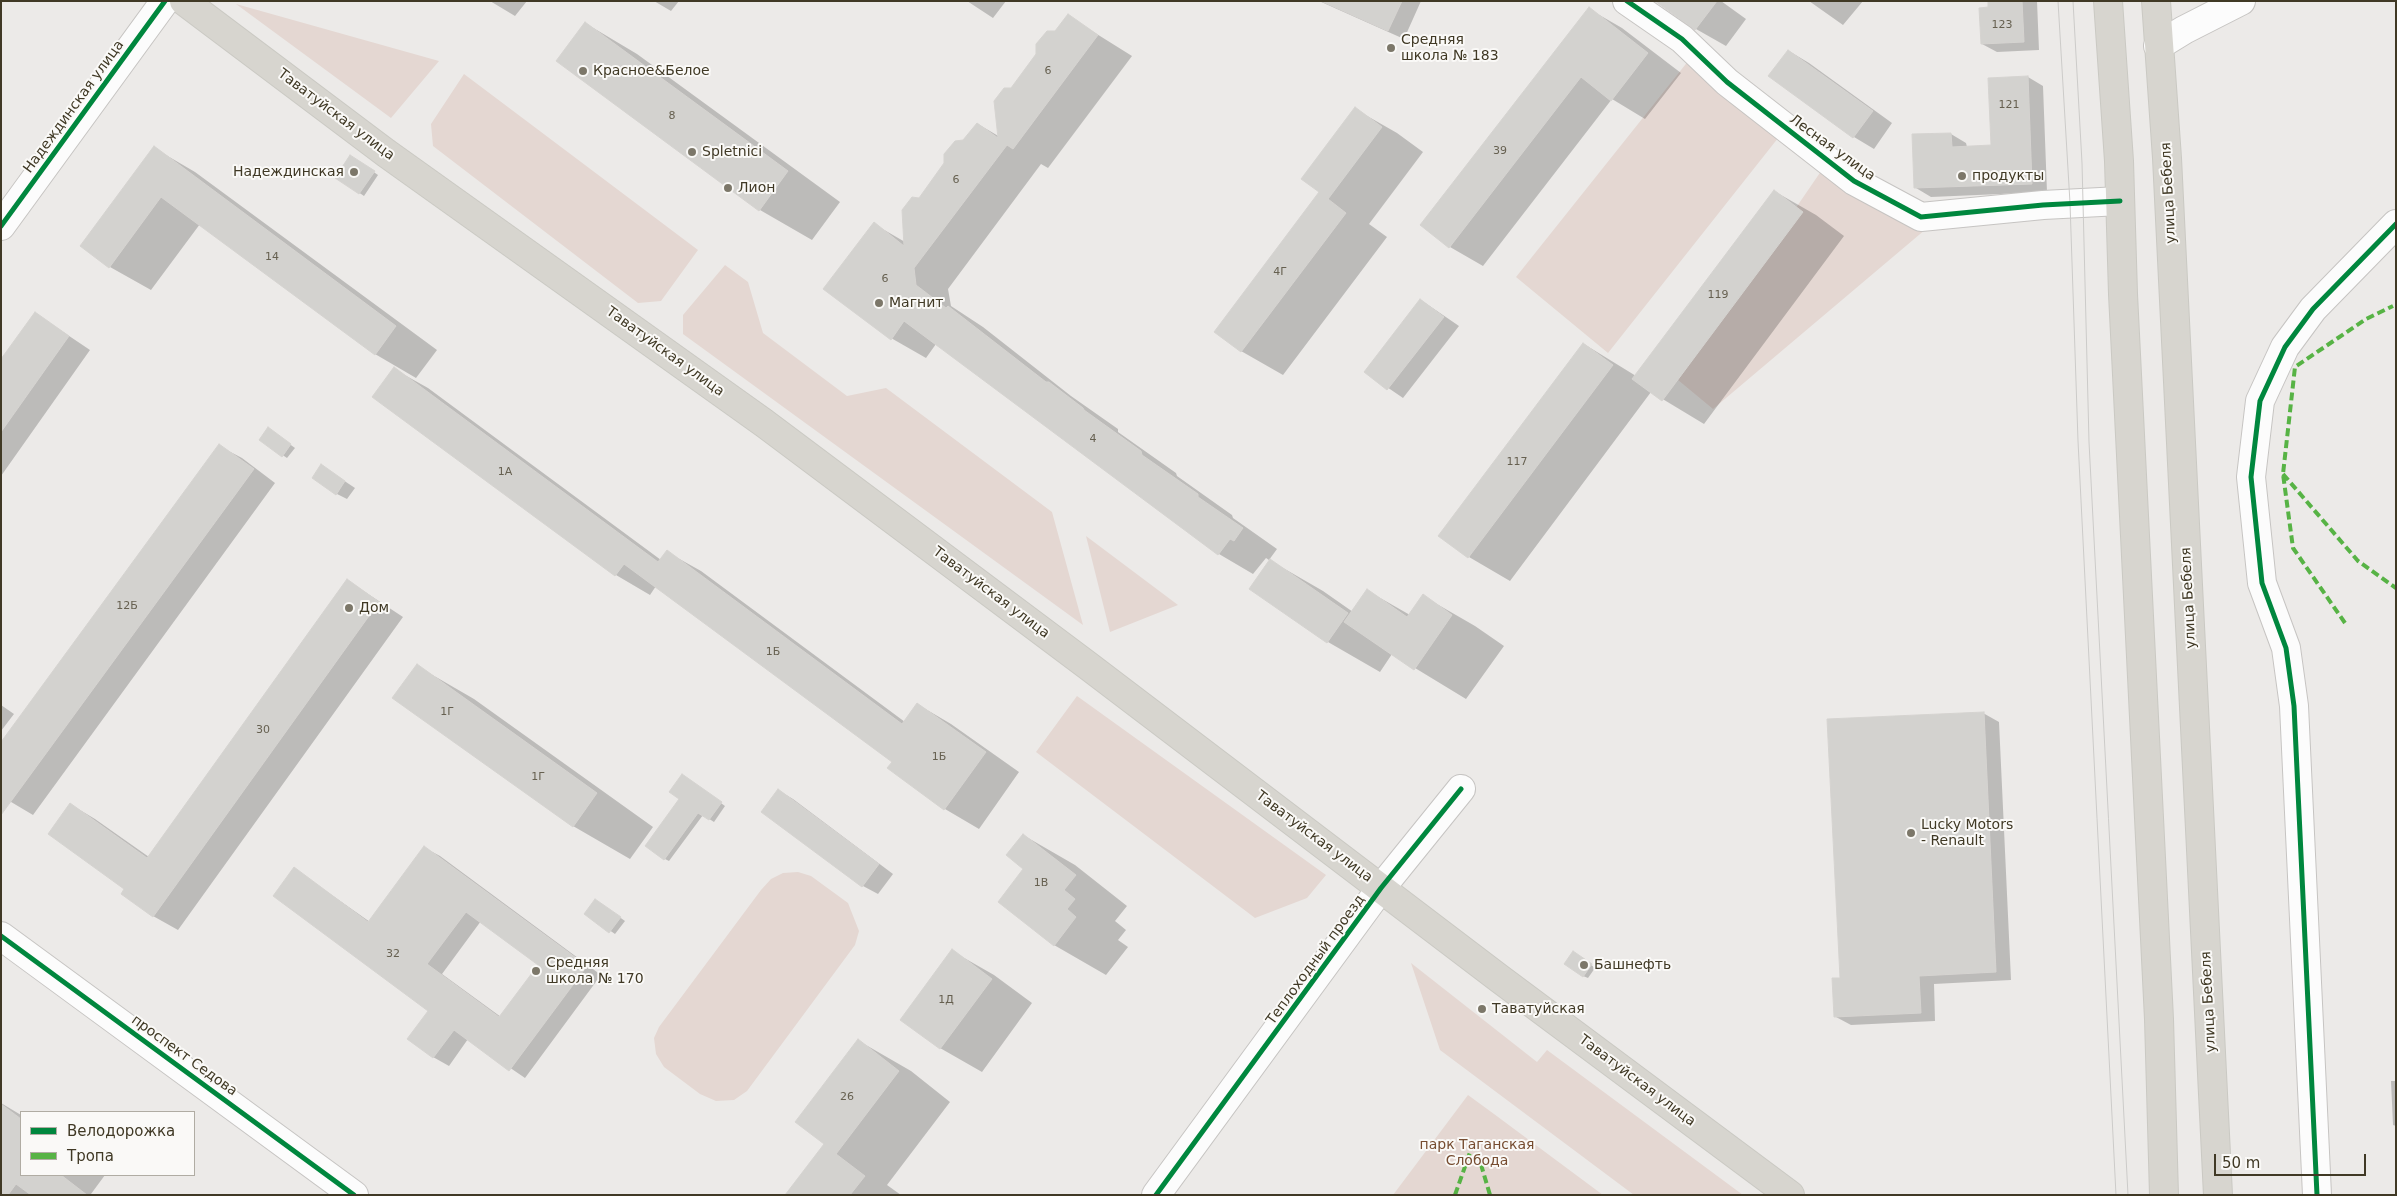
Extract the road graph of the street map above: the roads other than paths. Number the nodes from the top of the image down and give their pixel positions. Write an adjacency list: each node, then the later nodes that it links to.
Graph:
1 (165, 1): 10 (street, Надеждинская улица)
2 (184, 1): 12 (main road, Таватуйская улица)
3 (1627, 1): 8 (street, Лесная улица)
4 (2108, 1): 8 (main road)
5 (2156, 1): 7 (main road, улица Бебеля)
6 (2241, 1): 7 (street)
7 (2158, 46): 18 (main road, улица Бебеля)
8 (2120, 201): 17 (main road)
9 (2396, 224): 19 (street)
10 (1, 226)
11 (1461, 789): 12 (street, Теплоходный проезд)
12 (1382, 888): 15 (street, Теплоходный проезд); 16 (main road, Таватуйская улица)
13 (1, 936): 14 (street, проспект Седова)
14 (354, 1195)
15 (1156, 1195)
16 (1790, 1195)
17 (2164, 1195)
18 (2218, 1195)
19 (2317, 1195)

